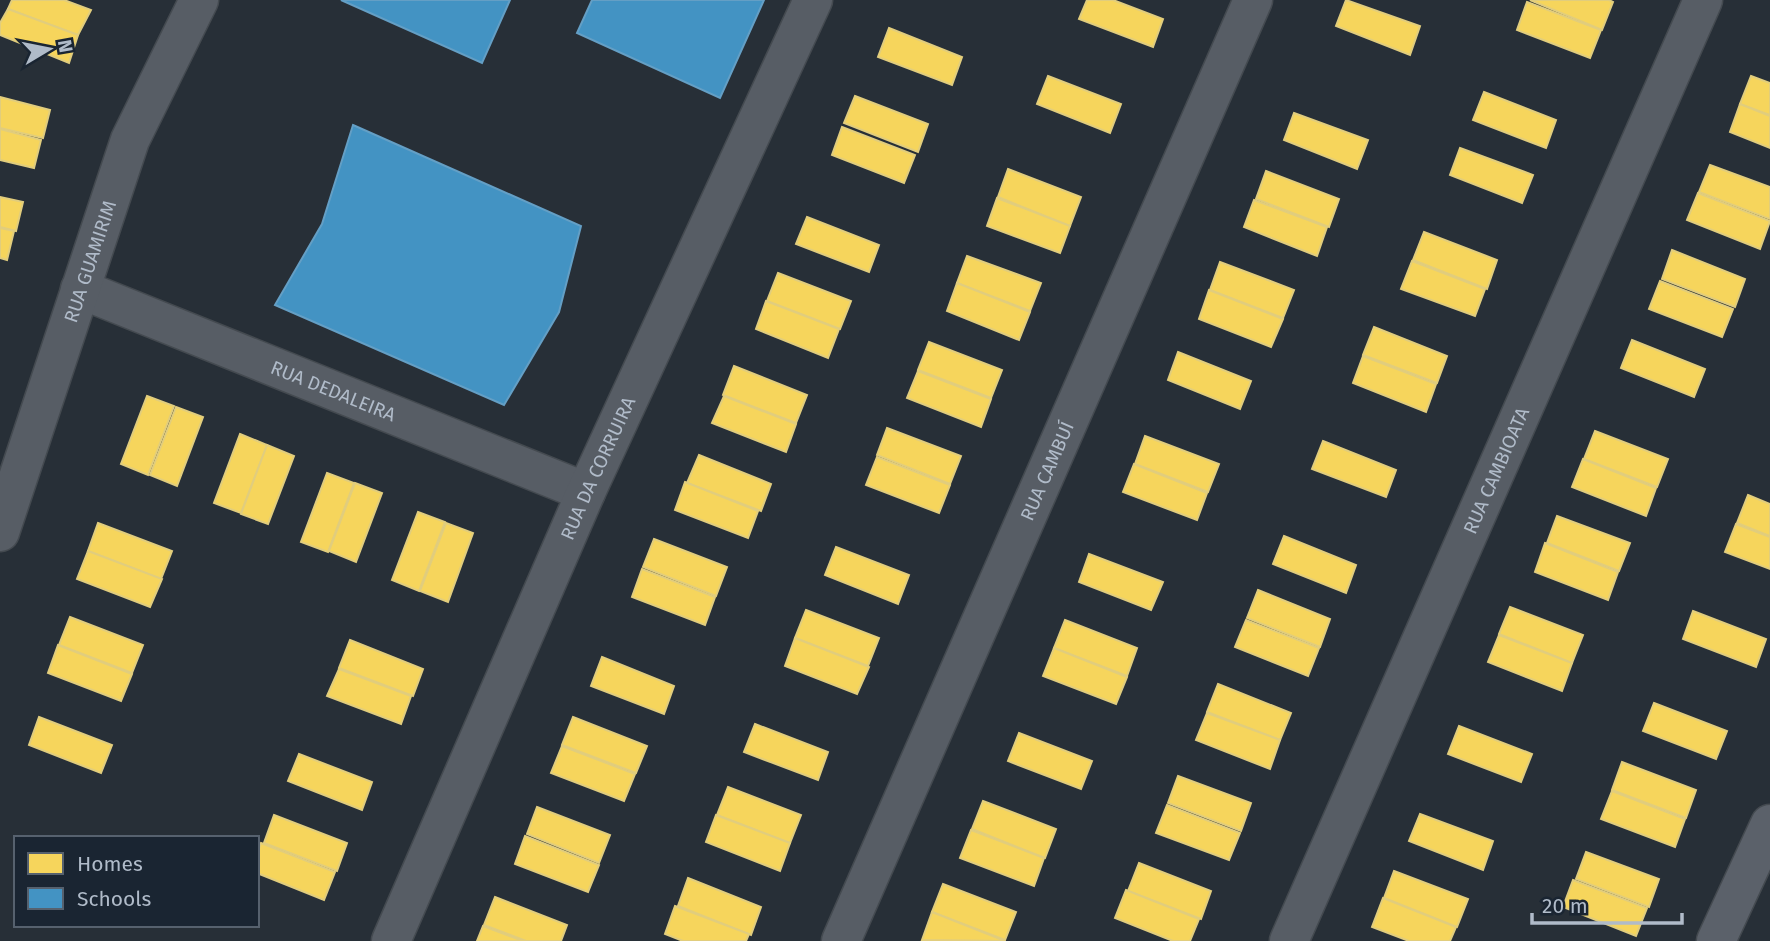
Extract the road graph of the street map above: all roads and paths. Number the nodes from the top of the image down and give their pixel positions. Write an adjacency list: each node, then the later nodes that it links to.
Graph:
1 (199, 0): 5 (street, RUA GUAMIRIM)
2 (813, 0): 6 (street, RUA DA CORRUIRA)
3 (1253, 0): 10 (street, RUA CAMBUÍ)
4 (1703, 0): 11 (street, RUA CAMBIOATA)
5 (80, 289): 6 (street, RUA DEDALEIRA); 7 (street, RUA GUAMIRIM)
6 (586, 492): 9 (street, RUA DA CORRUIRA)
7 (0, 532)
8 (1770, 824): 12 (street)
9 (391, 941)
10 (841, 941)
11 (1289, 941)
12 (1716, 941)

